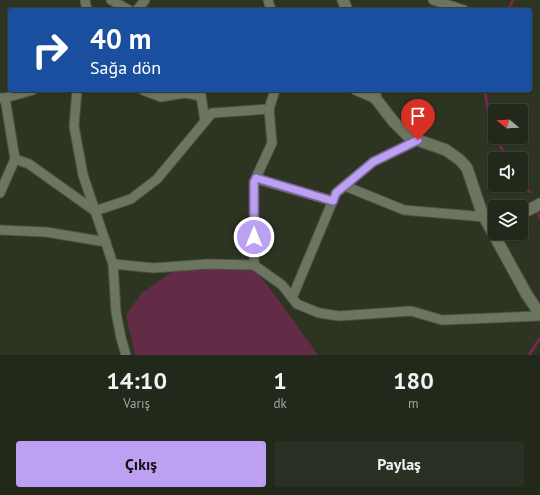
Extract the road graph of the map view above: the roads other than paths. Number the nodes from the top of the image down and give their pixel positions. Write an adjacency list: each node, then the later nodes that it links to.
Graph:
1 (111, 0): 4 (street)
2 (145, 0): 5 (street)
3 (433, 0): 6 (street)
4 (125, 8)
5 (139, 8)
6 (458, 8)
7 (25, 92): 14 (street)
8 (76, 92): 25 (street)
9 (147, 92): 12 (street)
10 (274, 92): 15 (street)
11 (365, 92): 13 (street)
12 (200, 93): 16 (street)
13 (375, 94): 17 (street)
14 (2, 98): 18 (street)
15 (269, 110): 16 (street); 19 (street)
16 (205, 121): 25 (street)
17 (418, 140): 20 (street); 26 (street)
18 (15, 159): 21 (street); 25 (street)
19 (256, 178): 22 (street); 32 (street)
20 (345, 186): 22 (street); 26 (street)
21 (0, 193)
22 (333, 201): 33 (street)
23 (540, 204): 24 (street)
24 (528, 210)
25 (95, 211): 30 (street)
26 (485, 217): 27 (street)
27 (488, 222)
28 (0, 230): 30 (street)
29 (498, 240): 34 (street)
30 (106, 242): 31 (street)
31 (113, 264): 32 (street); 35 (street)
32 (254, 265): 33 (street)
33 (292, 298): 34 (street)
34 (540, 315)
35 (126, 355)

